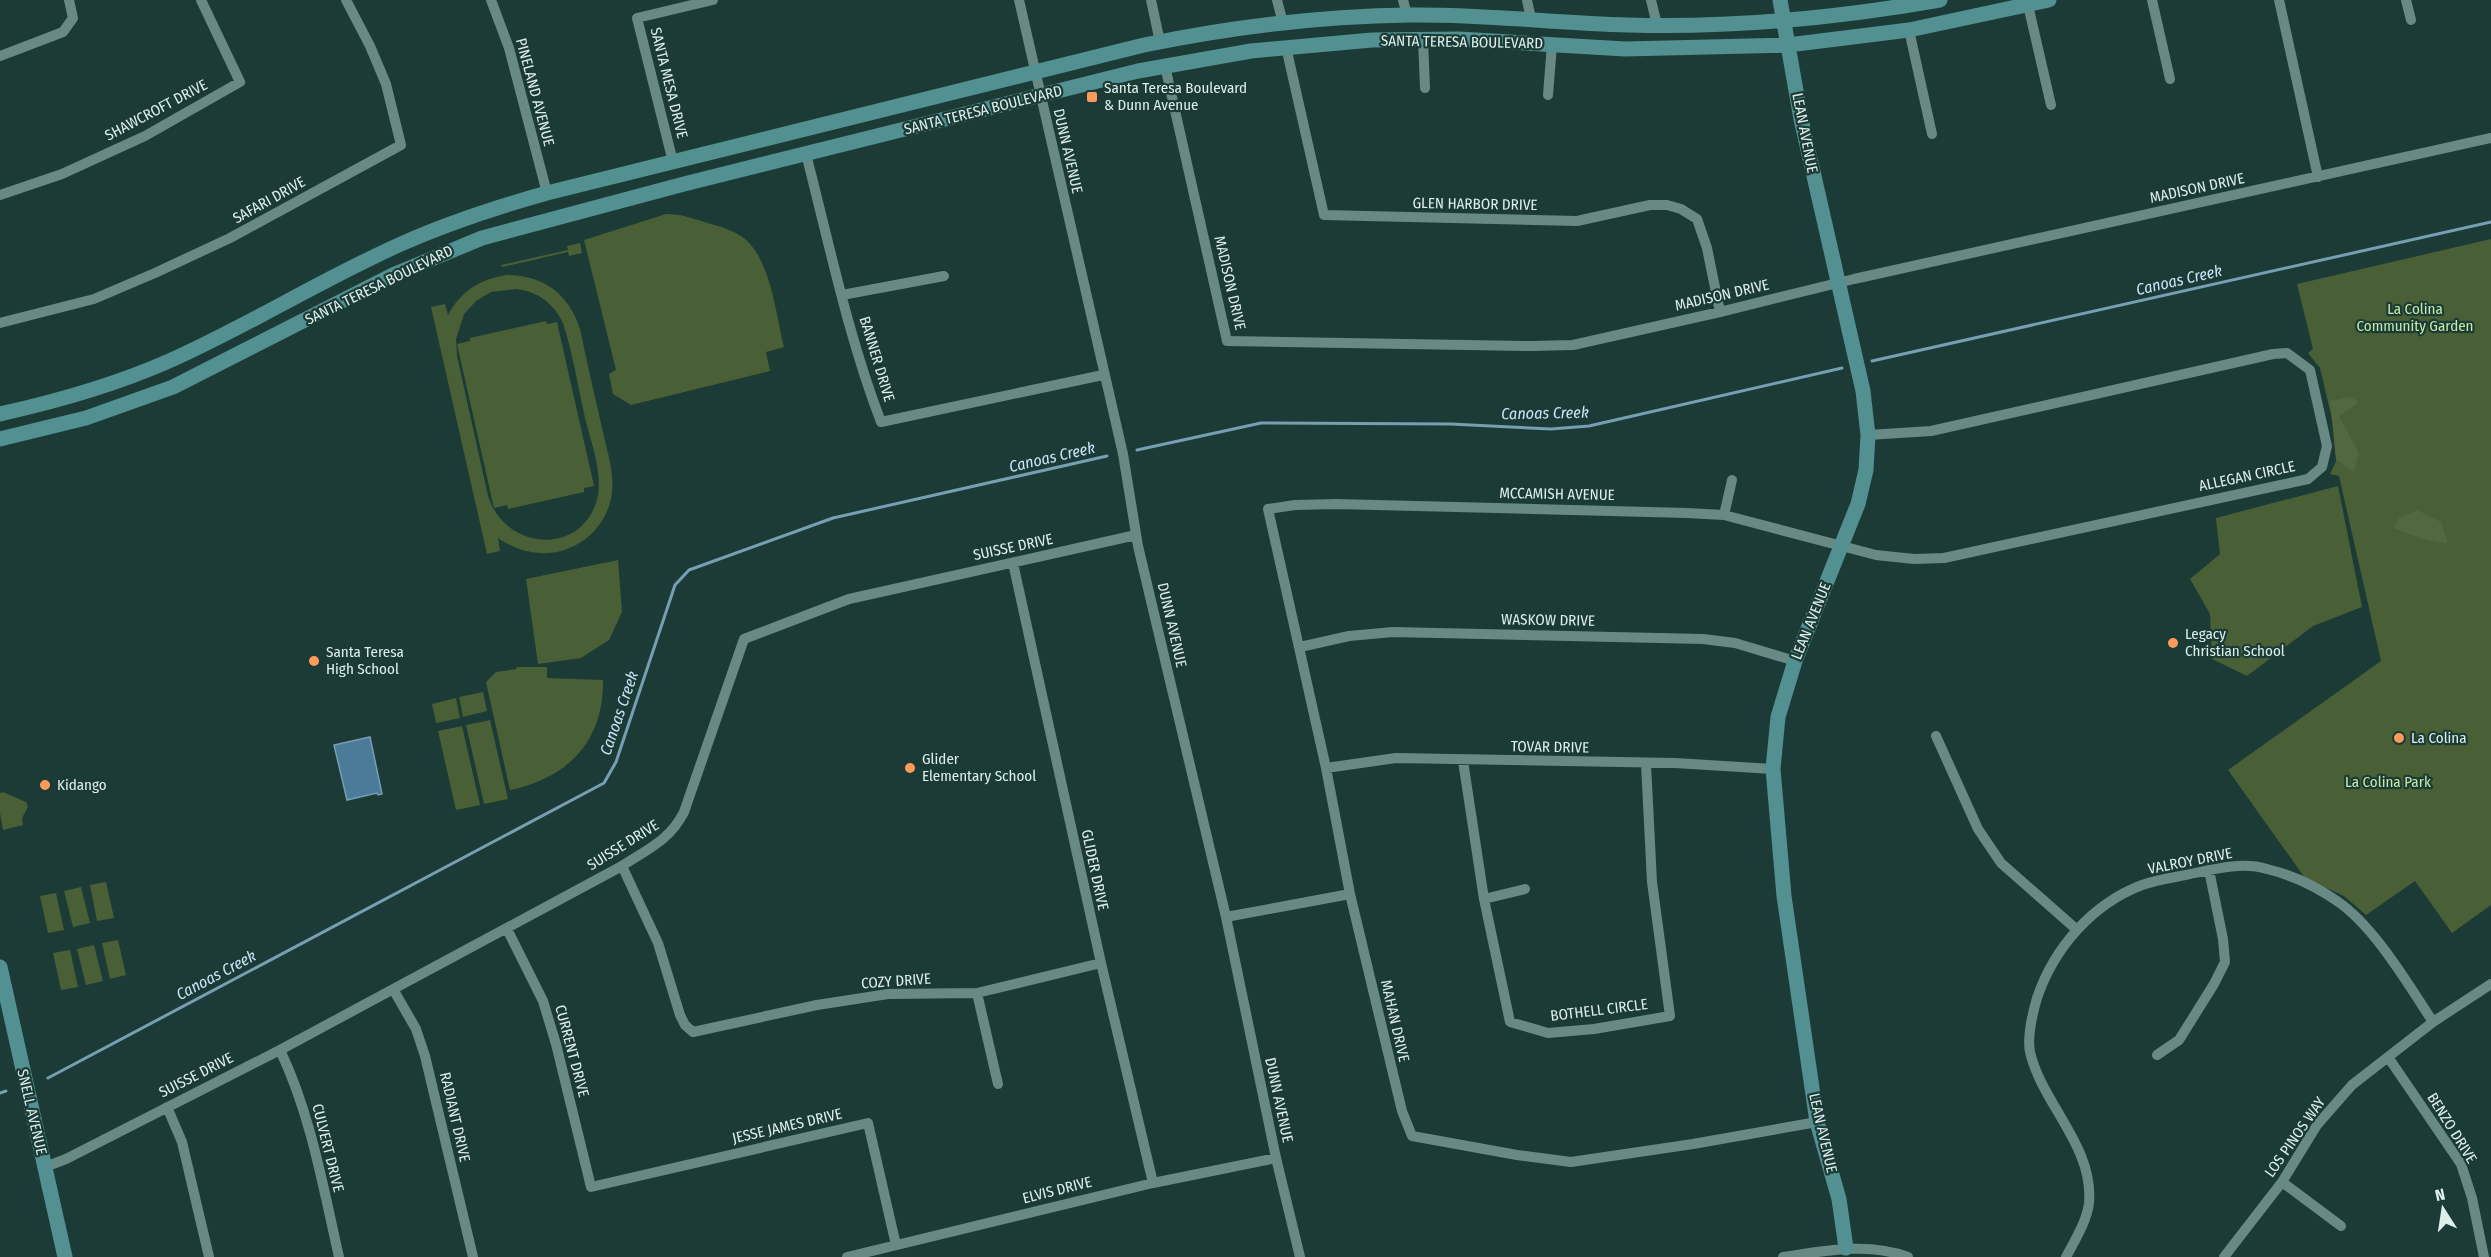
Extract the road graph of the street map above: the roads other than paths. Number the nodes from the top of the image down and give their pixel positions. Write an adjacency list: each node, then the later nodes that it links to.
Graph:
1 (69, 0): 31 (street)
2 (201, 0): 45 (street, SHAWCROFT DRIVE)
3 (346, 0): 50 (street, SAFARI DRIVE)
4 (491, 0): 44 (street, PINELAND AVENUE)
5 (713, 0): 42 (street, SANTA MESA DRIVE)
6 (1019, 0): 33 (street, DUNN AVENUE)
7 (1151, 0): 27 (street)
8 (1277, 0): 23 (street)
9 (1527, 0): 20 (street)
10 (1651, 0): 24 (street)
11 (1780, 0): 22 (main road, LEAN AVENUE)
12 (1940, 0): 17 (main road, SANTA TERESA BOULEVARD)
13 (2049, 0): 18 (main road, SANTA TERESA BOULEVARD)
14 (2151, 0): 34 (street)
15 (2279, 0): 43 (street)
16 (2406, 0): 21 (street)
17 (1909, 3): 22 (main road, SANTA TERESA BOULEVARD)
18 (2028, 4): 25 (main road, SANTA TERESA BOULEVARD); 38 (street)
19 (1405, 8): 20 (main road, SANTA TERESA BOULEVARD); 23 (main road, SANTA TERESA BOULEVARD)
20 (1531, 19): 24 (main road, SANTA TERESA BOULEVARD)
21 (2410, 20)
22 (1784, 21): 24 (main road, SANTA TERESA BOULEVARD); 29 (main road, LEAN AVENUE)
23 (1283, 23): 27 (main road, SANTA TERESA BOULEVARD)
24 (1657, 25)
25 (1909, 30): 29 (main road, SANTA TERESA BOULEVARD); 39 (street)
26 (1423, 39): 28 (main road, SANTA TERESA BOULEVARD); 30 (main road, SANTA TERESA BOULEVARD); 35 (street)
27 (1160, 42): 33 (main road, SANTA TERESA BOULEVARD)
28 (1552, 44): 29 (main road, SANTA TERESA BOULEVARD); 37 (street)
29 (1788, 45): 47 (main road, LEAN AVENUE)
30 (1286, 46): 32 (main road, SANTA TERESA BOULEVARD); 49 (street, GLEN HARBOR DRIVE)
31 (0, 56)
32 (1165, 66): 36 (main road, SANTA TERESA BOULEVARD); 49 (street, MADISON DRIVE)
33 (1035, 72): 36 (street, DUNN AVENUE); 42 (main road, SANTA TERESA BOULEVARD)
34 (2170, 79)
35 (1425, 88)
36 (1041, 95): 41 (main road, SANTA TERESA BOULEVARD); 51 (street, DUNN AVENUE)
37 (1548, 95)
38 (2051, 105)
39 (1932, 134)
40 (2491, 138): 43 (street, MADISON DRIVE)
41 (806, 154): 48 (street, BANNER DRIVE); 54 (main road, SANTA TERESA BOULEVARD)
42 (673, 162): 44 (main road, SANTA TERESA BOULEVARD)
43 (2318, 177): 47 (street, MADISON DRIVE)
44 (547, 193): 52 (main road, SANTA TERESA BOULEVARD)
45 (0, 195)
46 (944, 276): 48 (street)
47 (1838, 283): 49 (street, MADISON DRIVE); 53 (main road, LEAN AVENUE)
48 (842, 295): 51 (street, BANNER DRIVE)
49 (1720, 312)
50 (0, 324)
51 (1104, 375): 58 (street, DUNN AVENUE)
52 (0, 414)
53 (1868, 435): 59 (main road, LEAN AVENUE); 59 (street, ALLEGAN CIRCLE)
54 (0, 439)
55 (1731, 480): 57 (street)
56 (1268, 509): 57 (street, MCCAMISH AVENUE); 61 (street, MAHAN DRIVE)
57 (1724, 515): 59 (street, MCCAMISH AVENUE)
58 (1136, 535): 60 (street, SUISSE DRIVE); 73 (street, DUNN AVENUE)
59 (1842, 545): 62 (main road, LEAN AVENUE)
60 (1013, 563): 68 (street, SUISSE DRIVE); 76 (street, GLIDER DRIVE)
61 (1300, 647): 62 (street, WASKOW DRIVE); 66 (street, MAHAN DRIVE)
62 (1795, 661): 67 (main road, LEAN AVENUE)
63 (1936, 736): 75 (street)
64 (1463, 761): 65 (street, TOVAR DRIVE); 66 (street, TOVAR DRIVE); 72 (street, BOTHELL CIRCLE)
65 (1646, 764): 67 (street, TOVAR DRIVE); 72 (street, BOTHELL CIRCLE)
66 (1326, 768): 71 (street, MAHAN DRIVE)
67 (1773, 769): 88 (main road, LEAN AVENUE)
68 (622, 866): 74 (street, SUISSE DRIVE); 80 (street, COZY DRIVE)
69 (2209, 870): 75 (street, VALROY DRIVE); 82 (street, VALROY DRIVE); 84 (street)
70 (1525, 889): 72 (street)
71 (1350, 894): 73 (street); 88 (street, MAHAN DRIVE)
72 (1484, 899)
73 (1226, 917): 89 (street, DUNN AVENUE)
74 (507, 929): 79 (street, SUISSE DRIVE); 93 (street, CURRENT DRIVE)
75 (2076, 929): 105 (street, VALROY DRIVE)
76 (1101, 963): 80 (street, COZY DRIVE); 92 (street, GLIDER DRIVE)
77 (0, 967): 81 (main road, SNELL AVENUE)
78 (2491, 984): 82 (street, LOS PINOS WAY)
79 (393, 989): 83 (street, SUISSE DRIVE); 100 (street, RADIANT DRIVE)
80 (977, 993): 86 (street)
81 (4, 1008): 90 (main road, SNELL AVENUE)
82 (2433, 1022): 85 (street, LOS PINOS WAY)
83 (280, 1050): 87 (street, SUISSE DRIVE); 99 (street, CULVERT DRIVE)
84 (2157, 1055)
85 (2388, 1057): 91 (street, LOS PINOS WAY); 107 (street, BENZO DRIVE)
86 (998, 1084)
87 (168, 1107): 90 (street, SUISSE DRIVE); 98 (street)
88 (1817, 1122): 96 (main road, LEAN AVENUE)
89 (1276, 1158): 92 (street, ELVIS DRIVE); 102 (street, DUNN AVENUE)
90 (45, 1167): 97 (main road, SNELL AVENUE)
91 (2282, 1182): 94 (street); 106 (street, LOS PINOS WAY)
92 (1152, 1183): 95 (street, ELVIS DRIVE)
93 (591, 1187): 95 (street, JESSE JAMES DRIVE)
94 (2341, 1226)
95 (896, 1245): 101 (street, ELVIS DRIVE)
96 (1846, 1248): 103 (street); 104 (street)
97 (65, 1257)
98 (209, 1257)
99 (339, 1257)
100 (473, 1257)
101 (847, 1257)
102 (1300, 1257)
103 (1783, 1257)
104 (1908, 1257)
105 (2067, 1257)
106 (2224, 1257)
107 (2484, 1257)

